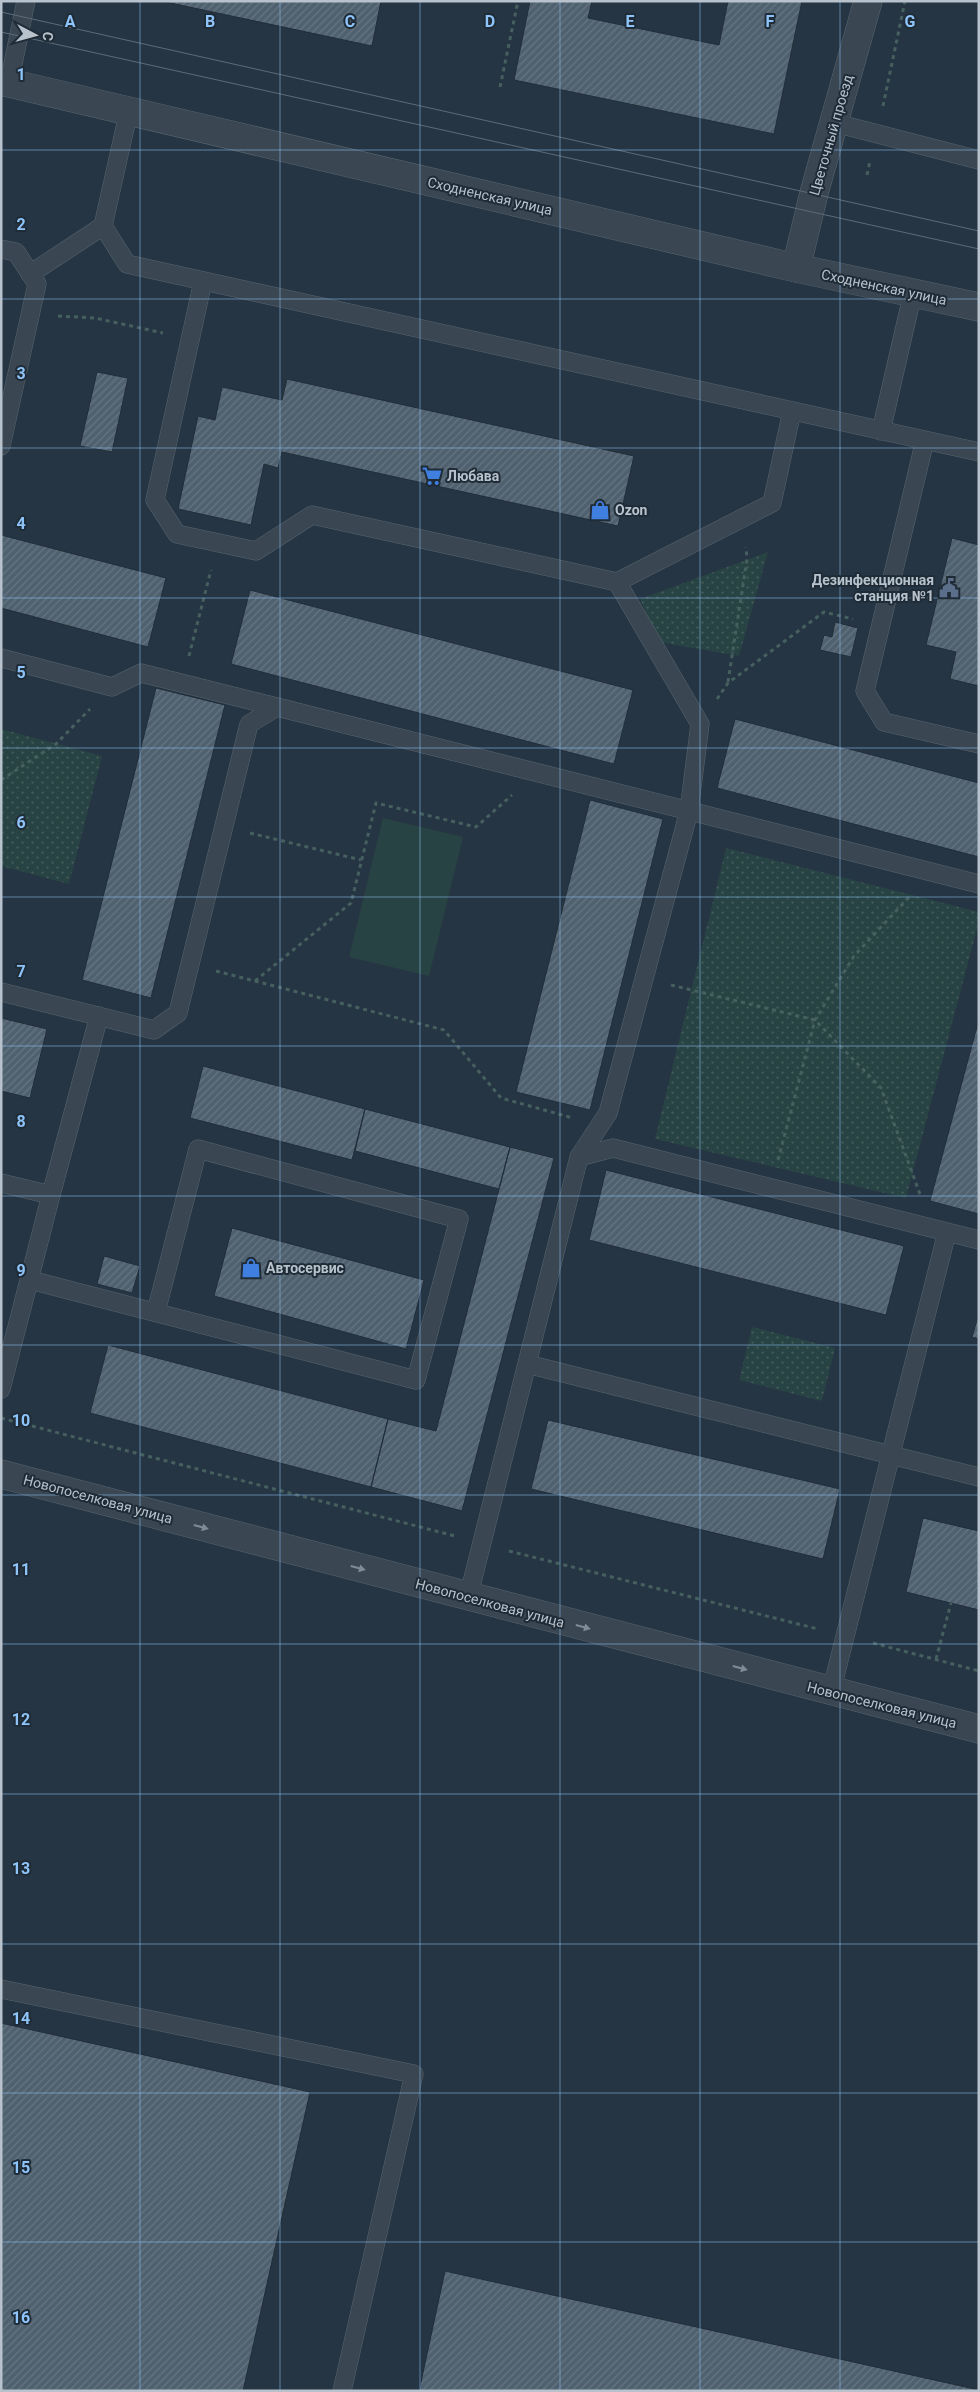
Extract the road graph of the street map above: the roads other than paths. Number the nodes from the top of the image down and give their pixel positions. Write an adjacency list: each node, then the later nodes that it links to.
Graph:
1 (26, 1): 3 (lane)
2 (868, 1): 5 (street, Цветочный проезд)
3 (5, 82): 4 (street, Сходненская улица)
4 (129, 110): 7 (lane); 9 (street, Сходненская улица)
5 (835, 123): 6 (lane); 9 (street, Цветочный проезд)
6 (979, 160)
7 (103, 226): 10 (lane); 11 (lane)
8 (1, 249): 10 (lane)
9 (796, 268): 12 (street, Сходненская улица)
10 (30, 274): 17 (lane)
11 (203, 281): 14 (lane); 19 (lane)
12 (913, 292): 13 (street, Сходненская улица); 15 (lane)
13 (979, 307)
14 (792, 411): 15 (lane); 19 (lane)
15 (881, 430): 16 (lane)
16 (925, 440): 18 (lane); 22 (lane)
17 (1, 446)
18 (979, 452)
19 (618, 582): 23 (lane)
20 (1, 658): 21 (lane)
21 (277, 707): 23 (lane); 26 (lane)
22 (979, 744)
23 (688, 811): 24 (lane); 27 (lane)
24 (979, 884)
25 (1, 992): 26 (lane)
26 (99, 1016): 29 (lane)
27 (579, 1157): 30 (lane); 34 (lane)
28 (1, 1183): 29 (lane)
29 (51, 1195): 32 (lane)
30 (947, 1232): 31 (lane); 36 (lane)
31 (979, 1240)
32 (30, 1280): 33 (lane); 35 (lane)
33 (156, 1312): 33 (lane)
34 (527, 1364): 36 (lane); 39 (lane)
35 (1, 1389)
36 (891, 1456): 38 (lane); 40 (lane)
37 (1, 1474): 39 (street, Новопоселковая улица, one-way to 39)
38 (979, 1477)
39 (468, 1598): 40 (street, Новопоселковая улица, one-way to 40)
40 (831, 1692): 41 (street, Новопоселковая улица)
41 (979, 1730)
42 (1, 1989): 43 (lane)
43 (342, 2391)

